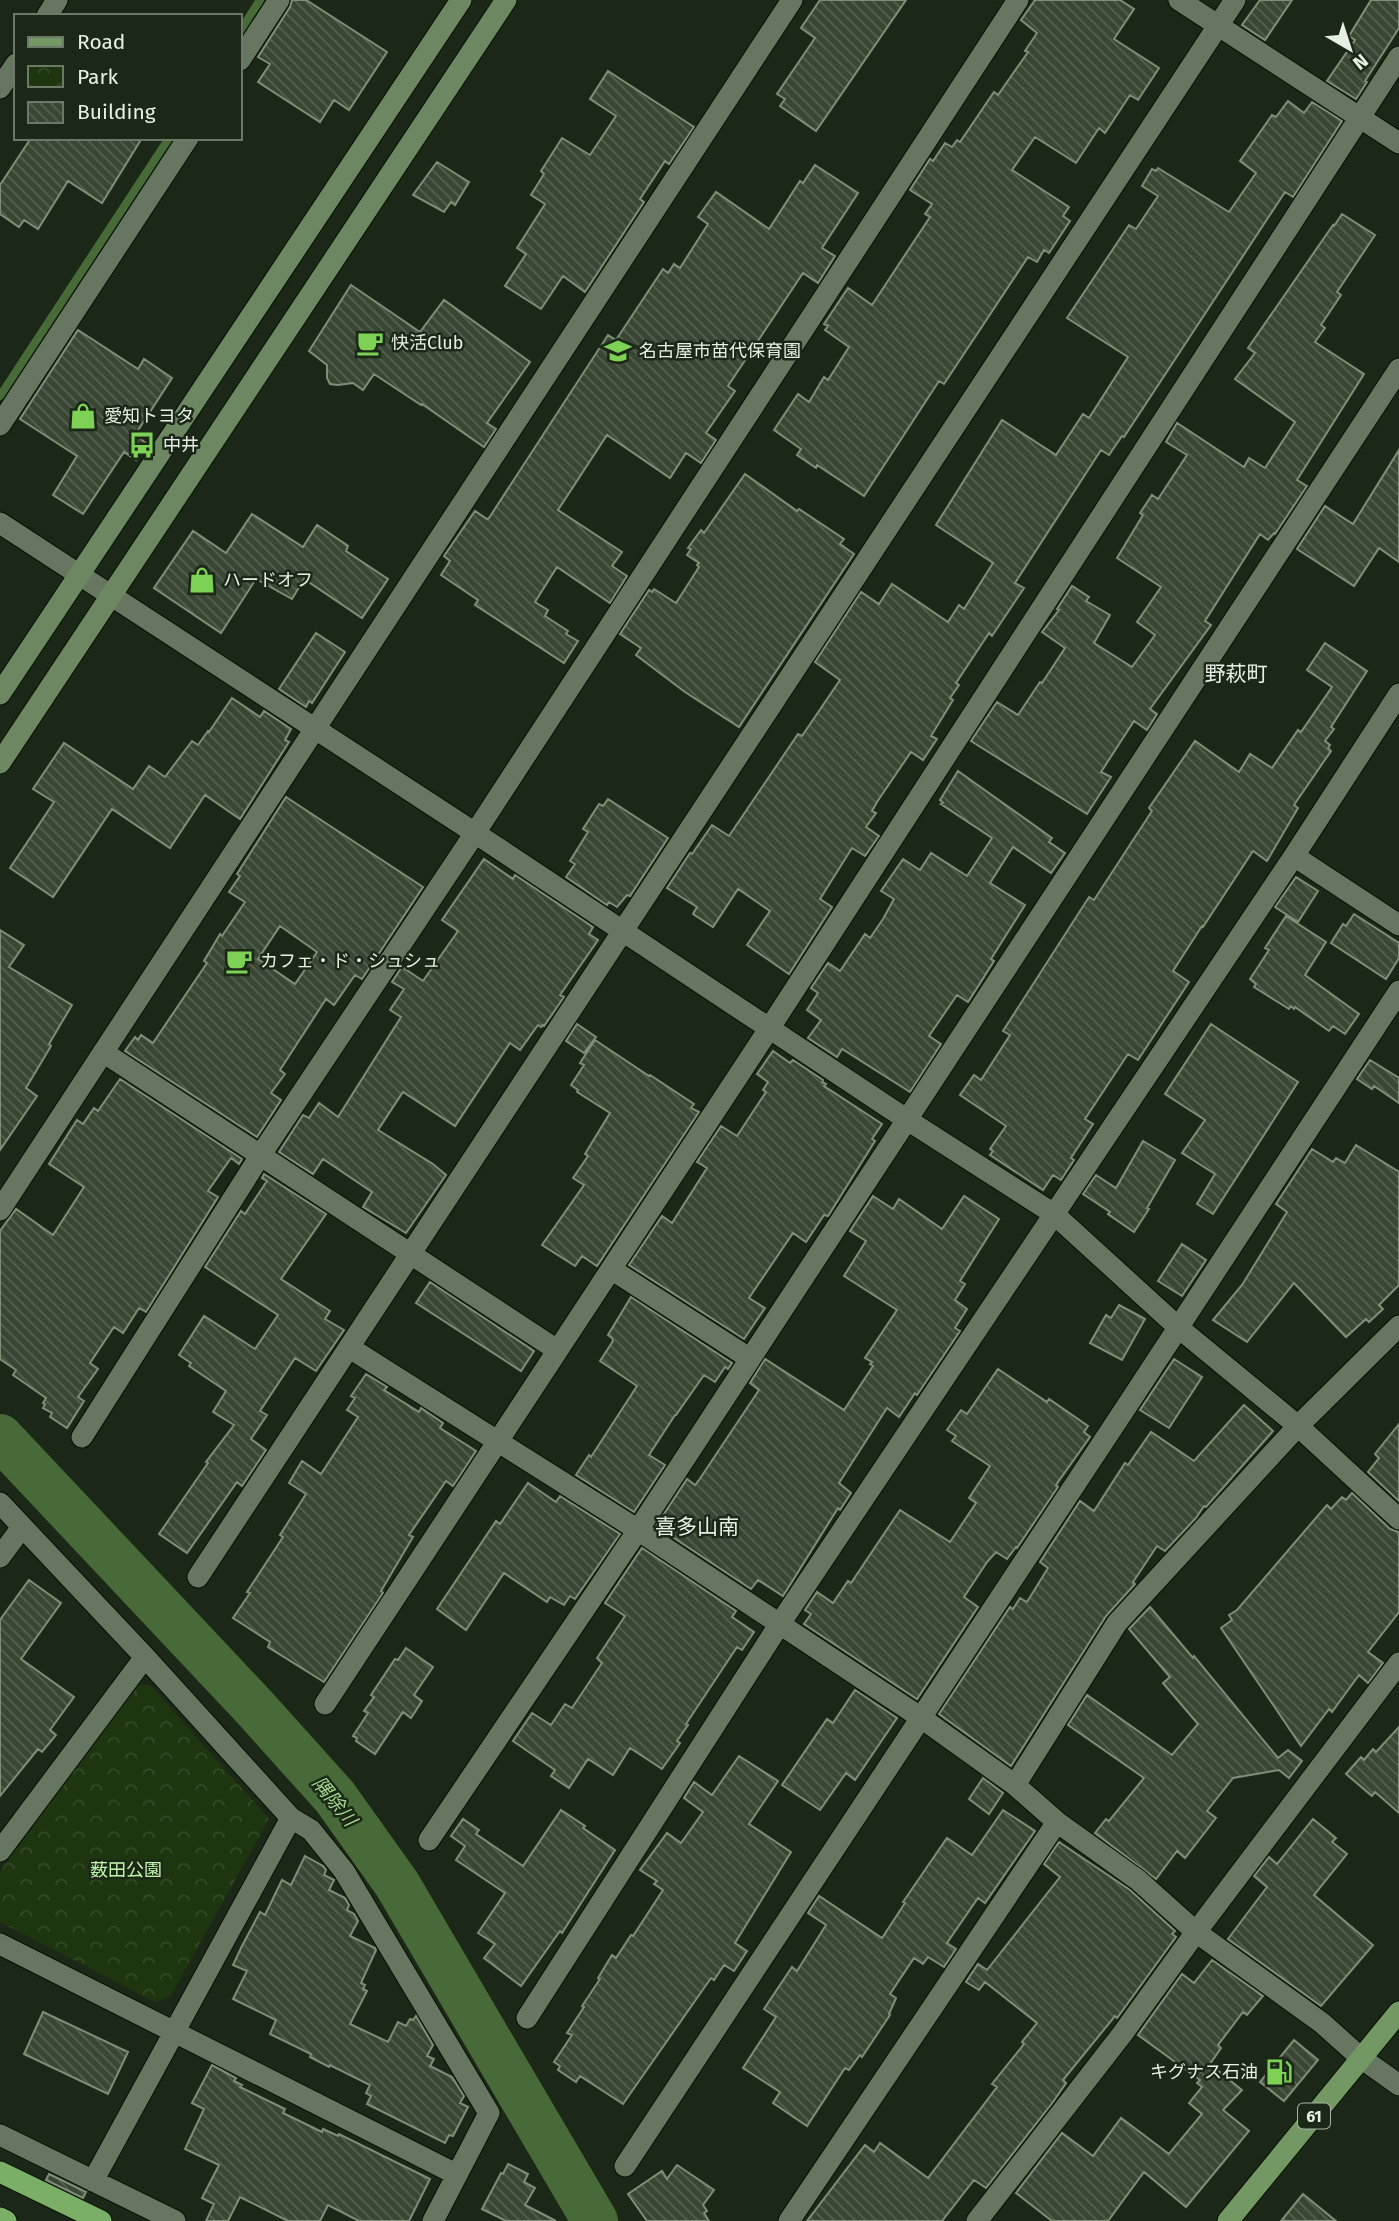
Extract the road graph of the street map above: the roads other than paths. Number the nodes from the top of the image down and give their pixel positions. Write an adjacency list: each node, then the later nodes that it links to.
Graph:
1 (279, 0): 9 (street)
2 (461, 0): 19 (street)
3 (506, 0): 20 (street)
4 (792, 0): 23 (street)
5 (1018, 0): 25 (street)
6 (1179, 0): 8 (street)
7 (1235, 0): 8 (street)
8 (1218, 26): 13 (street); 28 (street)
9 (242, 57)
10 (1399, 57): 13 (street)
11 (14, 67): 12 (street)
12 (0, 88)
13 (1359, 116): 15 (street); 30 (street)
14 (187, 140): 17 (street)
15 (1399, 143)
16 (1399, 369): 32 (street)
17 (0, 425)
18 (0, 523): 19 (street)
19 (80, 574): 20 (street); 21 (street)
20 (111, 595): 23 (street); 24 (street)
21 (0, 694)
22 (1399, 694): 26 (street)
23 (316, 729): 25 (street); 31 (street)
24 (0, 763)
25 (475, 833): 28 (street); 33 (street)
26 (1294, 856): 27 (street); 35 (street)
27 (1399, 925)
28 (622, 932): 30 (street); 36 (street)
29 (1399, 991): 39 (street)
30 (769, 1029): 32 (street); 37 (street)
31 (103, 1052): 33 (street); 34 (street)
32 (906, 1119): 35 (street); 42 (street)
33 (260, 1156): 36 (street); 44 (street)
34 (0, 1210)
35 (1054, 1214): 39 (street); 52 (street)
36 (410, 1253): 40 (street); 41 (street)
37 (611, 1269): 41 (street); 42 (street)
38 (1399, 1326): 43 (street)
39 (1179, 1328): 43 (street); 56 (street)
40 (350, 1348): 45 (street); 51 (street)
41 (557, 1350): 45 (street)
42 (749, 1358): 49 (street)
43 (1298, 1426): 47 (street); 57 (street)
44 (82, 1437)
45 (498, 1441): 49 (street); 55 (street)
46 (0, 1503): 48 (street)
47 (1399, 1519)
48 (22, 1527): 50 (street); 53 (street)
49 (638, 1530): 52 (street); 60 (street)
50 (0, 1557)
51 (198, 1577)
52 (779, 1625): 56 (street); 65 (street)
53 (145, 1657): 58 (street); 61 (street)
54 (1399, 1663): 62 (street)
55 (326, 1704)
56 (920, 1717): 57 (street); 70 (street)
57 (1015, 1785): 59 (street)
58 (291, 1818): 66 (street); 72 (street)
59 (1057, 1822): 62 (street); 79 (street)
60 (429, 1840)
61 (0, 1851)
62 (1196, 1932): 67 (street); 80 (street)
63 (0, 1944): 66 (street)
64 (1399, 2012): 67 (main road, 61)
65 (527, 2018)
66 (174, 2032): 72 (street); 73 (street)
67 (1361, 2058): 68 (street); 81 (main road, 61)
68 (1399, 2085)
69 (0, 2135): 73 (street)
70 (625, 2166)
71 (0, 2172): 76 (highway)
72 (456, 2174): 78 (street)
73 (93, 2181): 77 (street)
74 (0, 2218): 75 (highway)
75 (6, 2221)
76 (101, 2221)
77 (175, 2221)
78 (433, 2221)
79 (789, 2221)
80 (977, 2221)
81 (1228, 2221)

